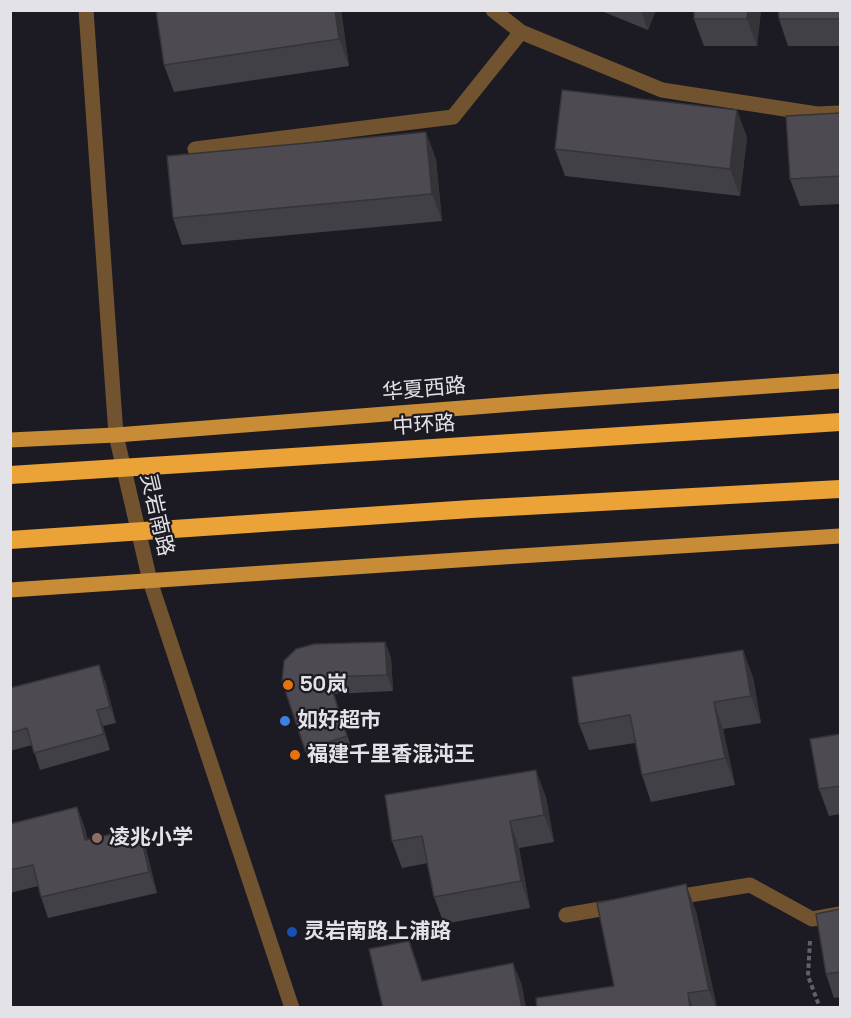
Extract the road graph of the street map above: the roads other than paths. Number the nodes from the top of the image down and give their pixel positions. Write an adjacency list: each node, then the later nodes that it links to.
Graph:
1 (86, 10): 8 (street, 灵岩南路)
2 (493, 10): 3 (street)
3 (521, 32): 4 (street); 5 (street)
4 (840, 112)
5 (195, 149)
6 (840, 381): 8 (main road, 华夏西路)
7 (840, 422): 10 (highway, 中环路, bridge)
8 (116, 435): 9 (main road, 华夏西路); 14 (street, 灵岩南路)
9 (10, 440)
10 (10, 475)
11 (840, 489): 13 (highway, bridge)
12 (840, 536): 14 (main road)
13 (10, 540)
14 (150, 582): 15 (main road); 20 (street, 灵岩南路)
15 (10, 590)
16 (657, 900): 18 (street)
17 (634, 904): 19 (street)
18 (840, 914)
19 (566, 915)
20 (292, 1008)

